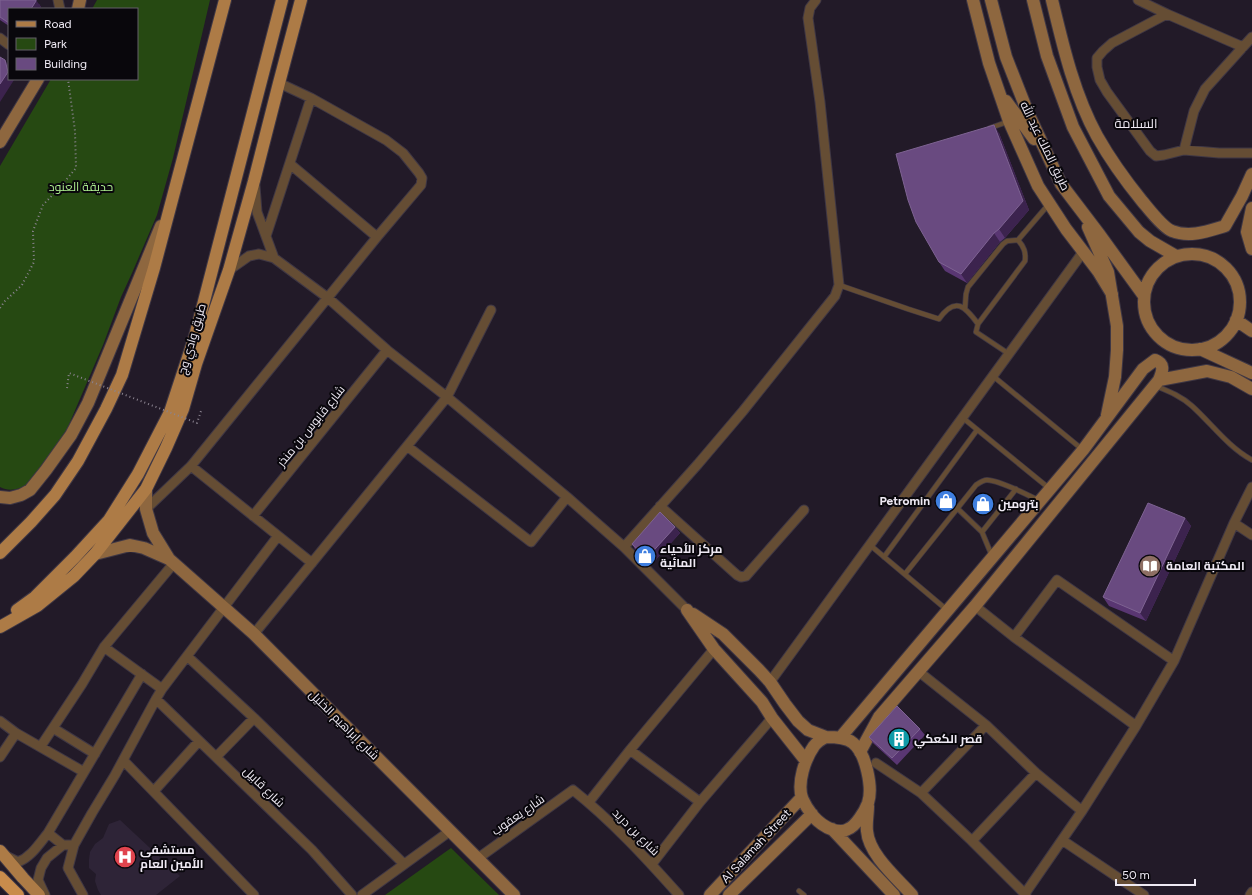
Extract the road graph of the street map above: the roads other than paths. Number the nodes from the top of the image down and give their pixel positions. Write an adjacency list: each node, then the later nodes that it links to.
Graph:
1 (225, 0): 31 (main road)
2 (282, 0): 95 (main road, طريق وادي وج)
3 (301, 0): 17 (main road)
4 (816, 0): 42 (street)
5 (973, 0): 18 (street)
6 (992, 0): 26 (street, طريق الملك عبد الله)
7 (1033, 0): 21 (street)
8 (1052, 0): 15 (street)
9 (1138, 0): 10 (street)
10 (1167, 14): 14 (street); 24 (street)
11 (1252, 37): 14 (street)
12 (0, 38): 13 (street)
13 (8, 44)
14 (1243, 47): 24 (street)
15 (1072, 73): 21 (street); 28 (street)
16 (37, 80): 23 (street)
17 (279, 83): 19 (street); 29 (main road)
18 (998, 90): 20 (street); 26 (street)
19 (311, 98): 27 (street); 35 (street)
20 (1009, 121): 22 (lane); 30 (street)
21 (1073, 127): 39 (street)
22 (988, 128)
23 (0, 142)
24 (1184, 150): 25 (street)
25 (1252, 153)
26 (1050, 162): 33 (street, طريق الملك عبد الله)
27 (290, 164): 34 (street); 35 (street)
28 (1252, 174)
29 (254, 181): 34 (street); 41 (main road)
30 (1050, 204): 36 (lane); 38 (street)
31 (169, 207): 70 (street); 84 (main road)
32 (1252, 208): 37 (street)
33 (1080, 210): 43 (street); 44 (street, طريق الملك عبد الله)
34 (266, 236): 40 (street)
35 (377, 237): 45 (street)
36 (1018, 240): 46 (lane); 49 (lane)
37 (1252, 249)
38 (1083, 252): 43 (street); 53 (street)
39 (1176, 256): 44 (street); 48 (street)
40 (274, 258): 41 (street); 45 (street)
41 (229, 270): 67 (main road)
42 (839, 284): 46 (lane); 73 (street)
43 (1112, 294): 60 (street)
44 (1144, 296): 51 (street)
45 (328, 298): 52 (street); 65 (street)
46 (965, 308): 49 (lane)
47 (491, 310): 58 (street)
48 (1236, 320): 50 (street); 51 (street)
49 (978, 324): 53 (lane)
50 (1252, 331)
51 (1200, 349): 54 (street)
52 (387, 350): 58 (street); 77 (street, شارع قابوس بن منذر)
53 (1009, 354): 55 (street)
54 (1252, 373)
55 (993, 376): 59 (street); 63 (lane)
56 (1157, 383): 57 (street); 60 (street); 64 (lane); 91 (street)
57 (1252, 389)
58 (447, 397): 62 (street); 71 (street)
59 (963, 418): 61 (lane); 82 (street)
60 (1106, 419): 63 (street)
61 (977, 430): 69 (lane); 86 (lane)
62 (407, 446): 71 (street); 89 (street)
63 (1083, 450): 69 (street)
64 (1252, 460)
65 (191, 466): 75 (street); 77 (street)
66 (1252, 487): 78 (street)
67 (146, 488): 75 (street); 85 (main road)
68 (1016, 489): 72 (lane); 74 (lane); 79 (lane)
69 (1050, 489): 72 (street)
70 (0, 497)
71 (567, 497): 83 (street)
72 (1040, 501): 87 (street)
73 (660, 506): 76 (street); 83 (street)
74 (958, 508): 79 (lane); 90 (lane)
75 (146, 509): 88 (street)
76 (804, 510)
77 (253, 516): 81 (street)
78 (1234, 523): 80 (street); 102 (street)
79 (982, 532): 87 (lane)
80 (1252, 534)
81 (278, 536): 89 (street); 92 (street)
82 (870, 545): 86 (lane); 105 (street)
83 (624, 547): 93 (street)
84 (0, 553)
85 (95, 554): 88 (street); 96 (main road)
86 (884, 557): 90 (lane)
87 (992, 557): 94 (street)
88 (172, 561): 92 (street, شارع إبراهيم الخليل); 99 (street)
89 (312, 563): 97 (street)
90 (905, 574): 94 (lane)
91 (975, 606): 98 (street); 103 (street)
92 (224, 607): 97 (street, شارع إبراهيم الخليل); 101 (street)
93 (687, 610): 100 (street); 105 (street)
94 (947, 610): 107 (street)
95 (0, 623)
96 (0, 627)
97 (254, 634): 141 (street, شارع إبراهيم الخليل)
98 (1014, 637): 102 (street); 114 (street)
99 (104, 647): 104 (street); 115 (street)
100 (714, 649): 111 (street); 121 (street)
101 (188, 656): 106 (street); 110 (street)
102 (1174, 661): 114 (street)
103 (918, 672): 109 (street); 113 (street)
104 (142, 674): 106 (street); 123 (street)
105 (770, 682): 117 (street)
106 (162, 689): 108 (street)
107 (875, 696): 109 (street); 118 (street)
108 (156, 699): 119 (street, شارع قابيل); 126 (street)
109 (888, 706): 122 (street)
110 (254, 718): 125 (street); 149 (street)
111 (772, 718): 127 (street); 136 (street)
112 (0, 721): 116 (street)
113 (986, 725): 130 (street); 133 (street)
114 (1136, 726): 138 (street)
115 (53, 728): 120 (street); 123 (street)
116 (16, 732): 120 (street); 124 (street)
117 (826, 737): 118 (street); 127 (street)
118 (840, 738): 122 (street)
119 (199, 741): 125 (street, شارع قابيل); 132 (street)
120 (41, 746): 129 (street)
121 (630, 750): 135 (street); 136 (street)
122 (860, 752): 137 (street)
123 (95, 754): 129 (street)
124 (0, 757)
125 (216, 757): 159 (street, شارع قابيل)
126 (123, 760): 132 (street); 146 (street)
127 (806, 761): 134 (street)
128 (876, 763): 133 (street)
129 (84, 772): 142 (street)
130 (1036, 773): 138 (street); 144 (street)
131 (573, 790): 135 (street, شارع بن دريد); 148 (street, شارع يعقوب)
132 (154, 791): 158 (street)
133 (921, 793): 144 (street)
134 (802, 797): 139 (street); 163 (street, Al Salamah Street)
135 (589, 802): 150 (street, شارع بن دريد)
136 (700, 802): 150 (street)
137 (868, 803): 140 (street); 167 (street)
138 (1082, 811): 143 (street)
139 (812, 814): 140 (street); 164 (street, Al Salamah Street)
140 (832, 829): 166 (street)
141 (450, 831): 148 (street, شارع إبراهيم الخليل); 149 (street)
142 (48, 833): 145 (street); 147 (street)
143 (1062, 840): 168 (street); 169 (street)
144 (972, 841): 168 (street)
145 (63, 845): 146 (street); 156 (street)
146 (74, 845): 157 (street)
147 (2, 853): 155 (main road)
148 (477, 859): 161 (street, شارع إبراهيم الخليل)
149 (404, 864): 160 (street)
150 (652, 864): 162 (street, شارع بن دريد)
151 (0, 877): 154 (highway)
152 (798, 891): 165 (lane)
153 (1252, 892): 170 (street)
154 (18, 895)
155 (39, 895)
156 (45, 895)
157 (83, 895)
158 (254, 895)
159 (352, 895)
160 (362, 895)
161 (514, 895)
162 (679, 895)
163 (710, 895)
164 (730, 895)
165 (804, 895)
166 (894, 895)
167 (912, 895)
168 (1025, 895)
169 (1144, 895)
170 (1250, 895)

